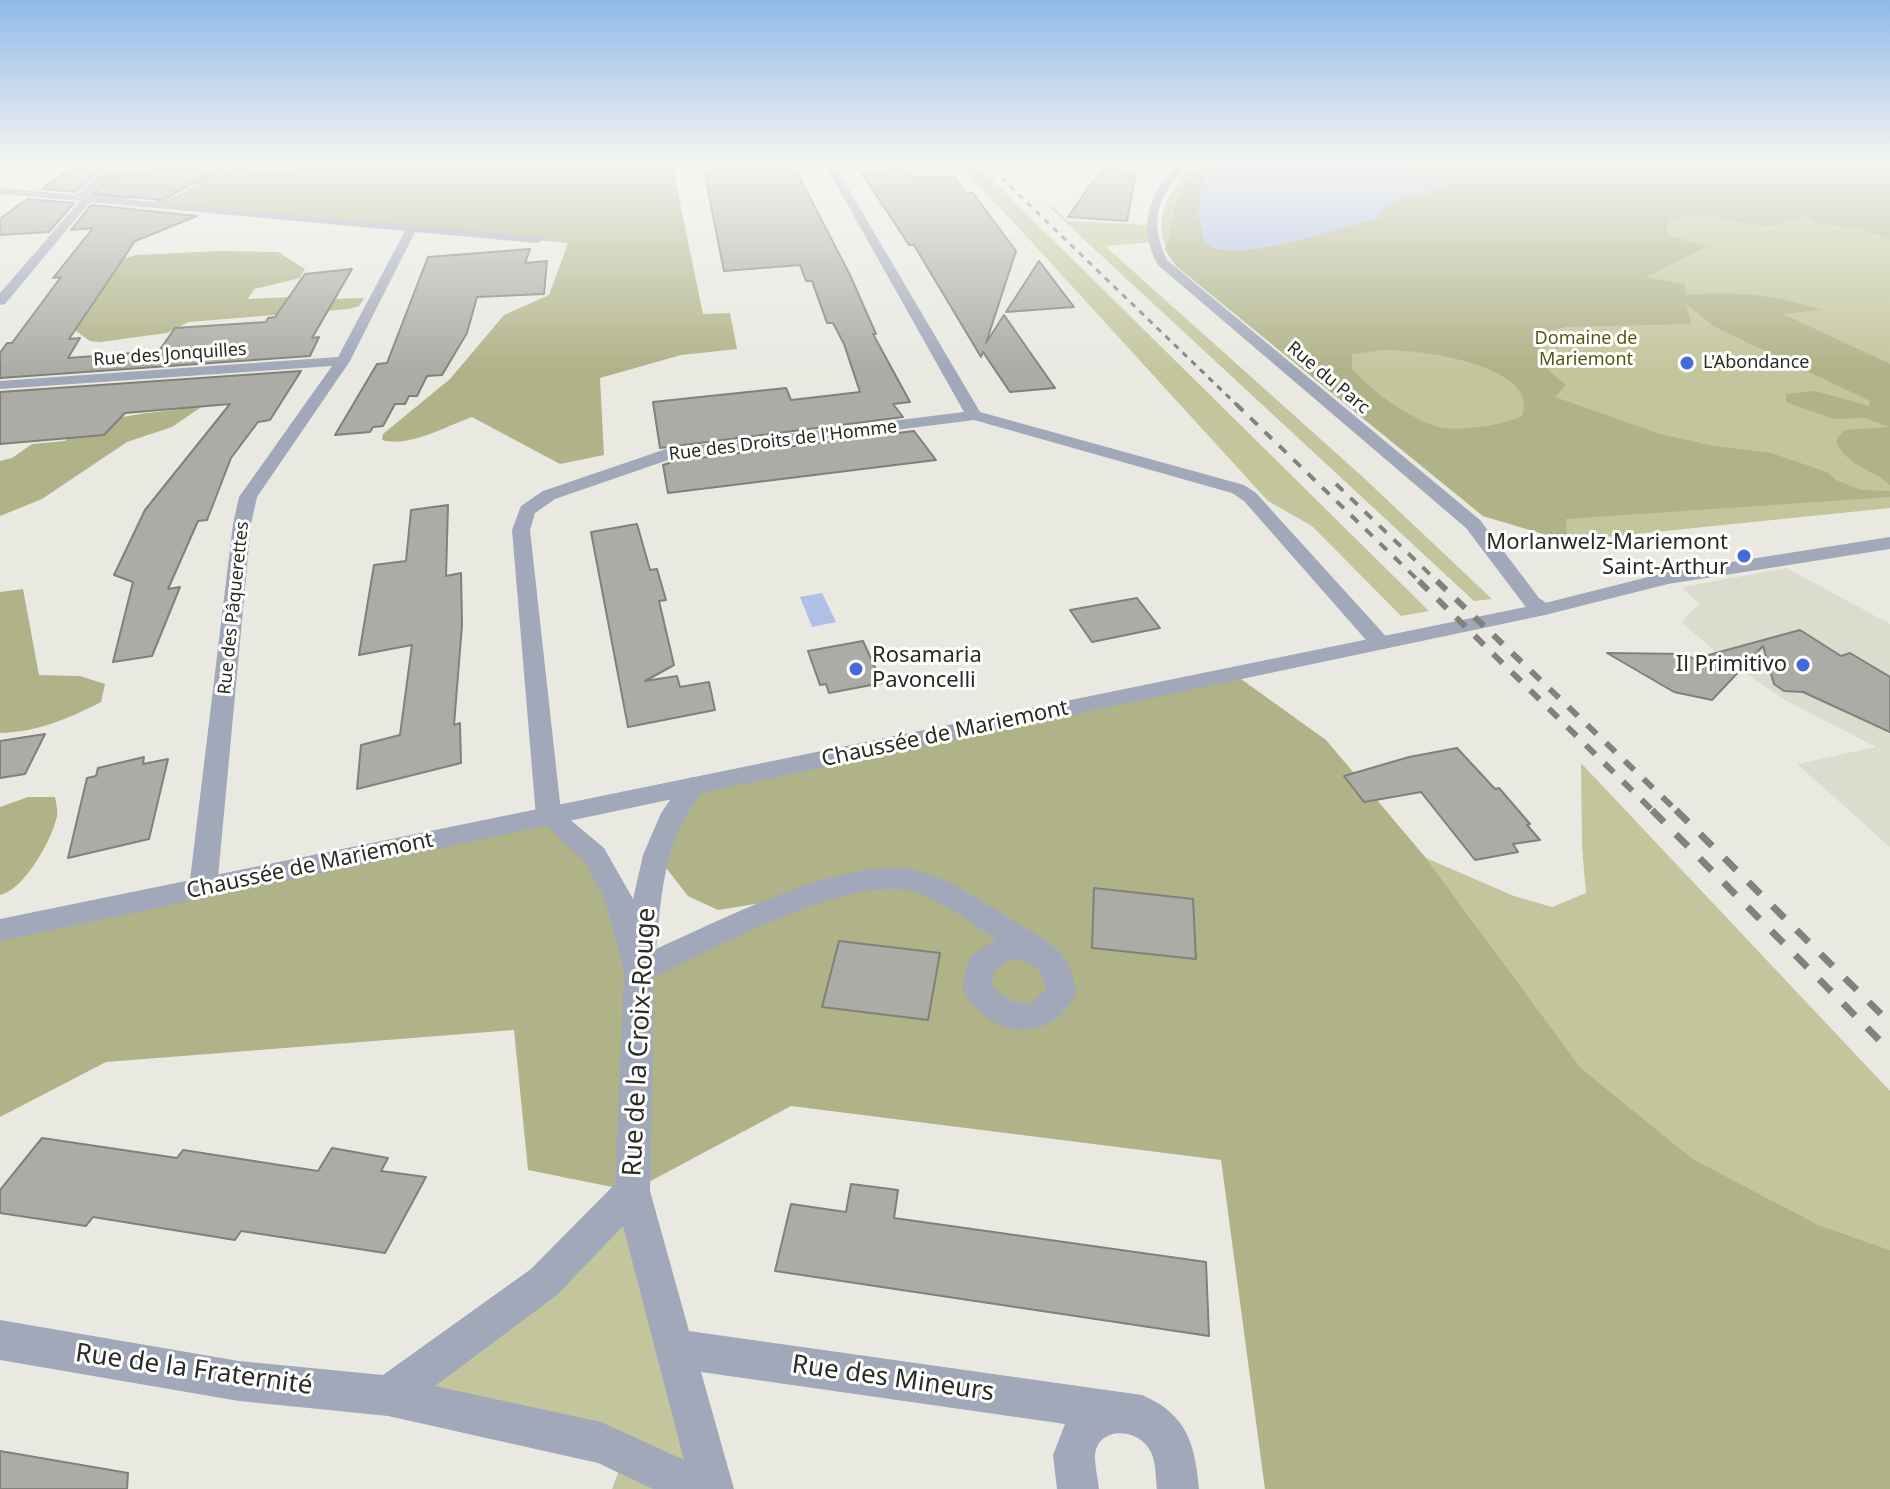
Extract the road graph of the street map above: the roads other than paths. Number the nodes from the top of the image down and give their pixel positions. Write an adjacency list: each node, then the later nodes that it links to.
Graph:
1 (57, 230): 7 (street)
2 (411, 230): 10 (street, Rue des Pâquerettes)
3 (417, 230): 6 (street)
4 (867, 230): 12 (street)
5 (1150, 230): 14 (street, Rue du Parc)
6 (537, 240)
7 (30, 264): 8 (street); 9 (street)
8 (0, 275)
9 (0, 301)
10 (343, 361): 11 (street, Rue des Jonquilles); 18 (street, Rue des Pâquerettes)
11 (0, 385)
12 (974, 415): 15 (street, Rue des Droits de l'Homme); 17 (street, Rue des Droits de l'Homme)
13 (1890, 543): 14 (street, Chaussée de Mariemont)
14 (1545, 609): 15 (street, Chaussée de Mariemont)
15 (1381, 643): 16 (street, Chaussée de Mariemont)
16 (693, 786): 17 (street, Chaussée de Mariemont); 21 (street, Rue de la Croix-Rouge)
17 (549, 816): 18 (street, Chaussée de Mariemont); 21 (street)
18 (203, 888): 19 (street, Chaussée de Mariemont)
19 (0, 930)
20 (1039, 951): 21 (street)
21 (639, 970): 22 (street, Rue de la Croix-Rouge)
22 (632, 1191): 24 (street, Rue de la Croix-Rouge); 25 (street)
23 (0, 1340): 25 (street, Rue de la Fraternité)
24 (674, 1348): 26 (street, Rue des Mineurs); 28 (street, Rue de la Croix-Rouge)
25 (388, 1396): 27 (street, Rue de la Fraternité)
26 (1112, 1410): 29 (street); 30 (street, Rue des Mineurs)
27 (700, 1489)
28 (713, 1489)
29 (1078, 1489)
30 (1178, 1489)

